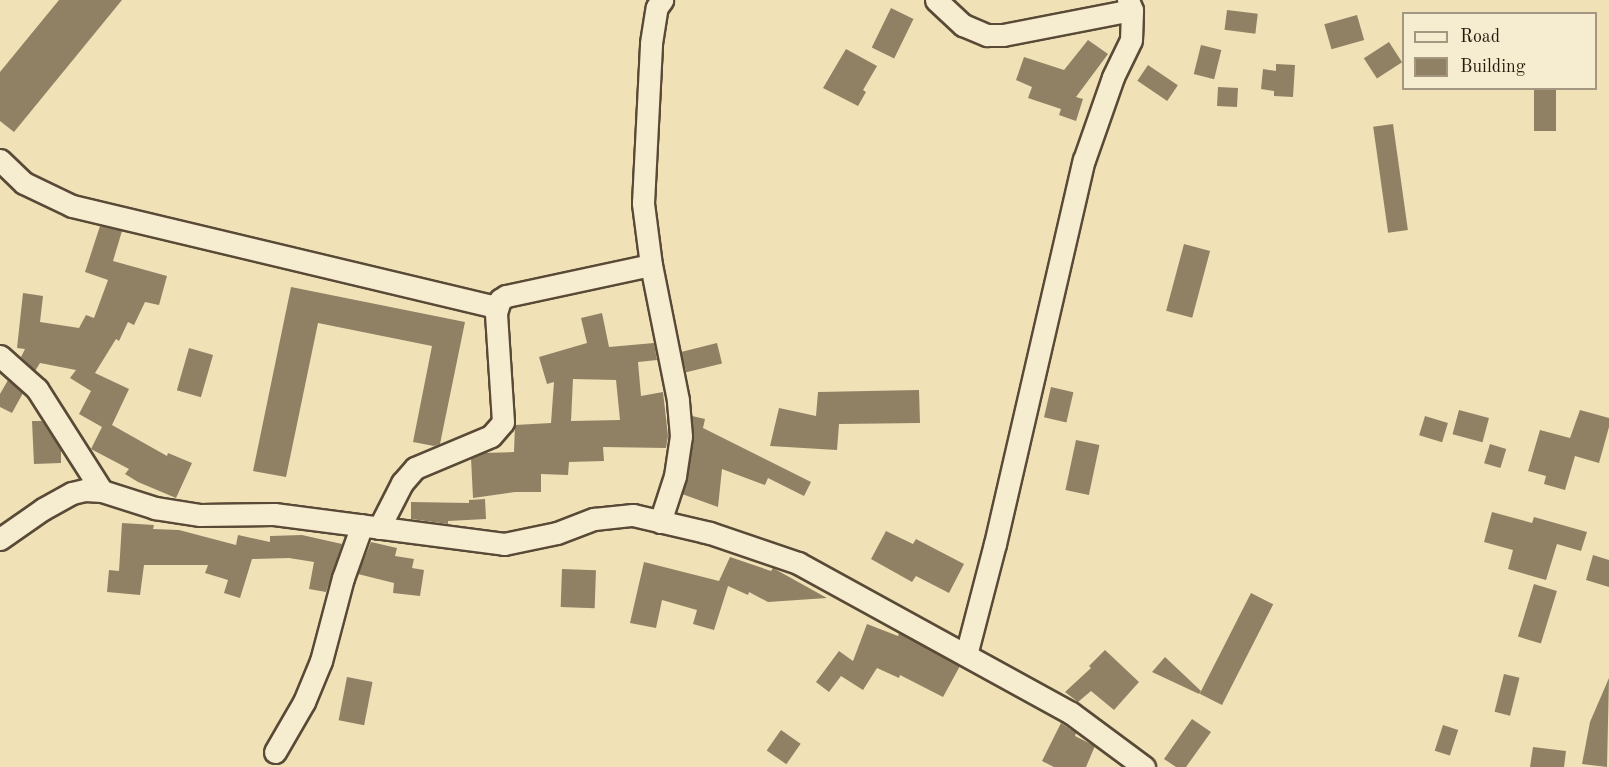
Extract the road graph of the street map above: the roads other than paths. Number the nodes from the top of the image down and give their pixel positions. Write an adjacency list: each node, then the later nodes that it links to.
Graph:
1 (662, 0): 5 (street)
2 (936, 0): 3 (street)
3 (1130, 5): 12 (street)
4 (0, 159): 6 (street)
5 (651, 265): 6 (street); 9 (street)
6 (497, 307): 10 (street)
7 (0, 356): 8 (street)
8 (102, 491): 10 (street); 11 (street)
9 (660, 522): 10 (street); 12 (street)
10 (370, 527): 13 (street)
11 (0, 539)
12 (966, 655): 14 (street)
13 (275, 752)
14 (1144, 767)

